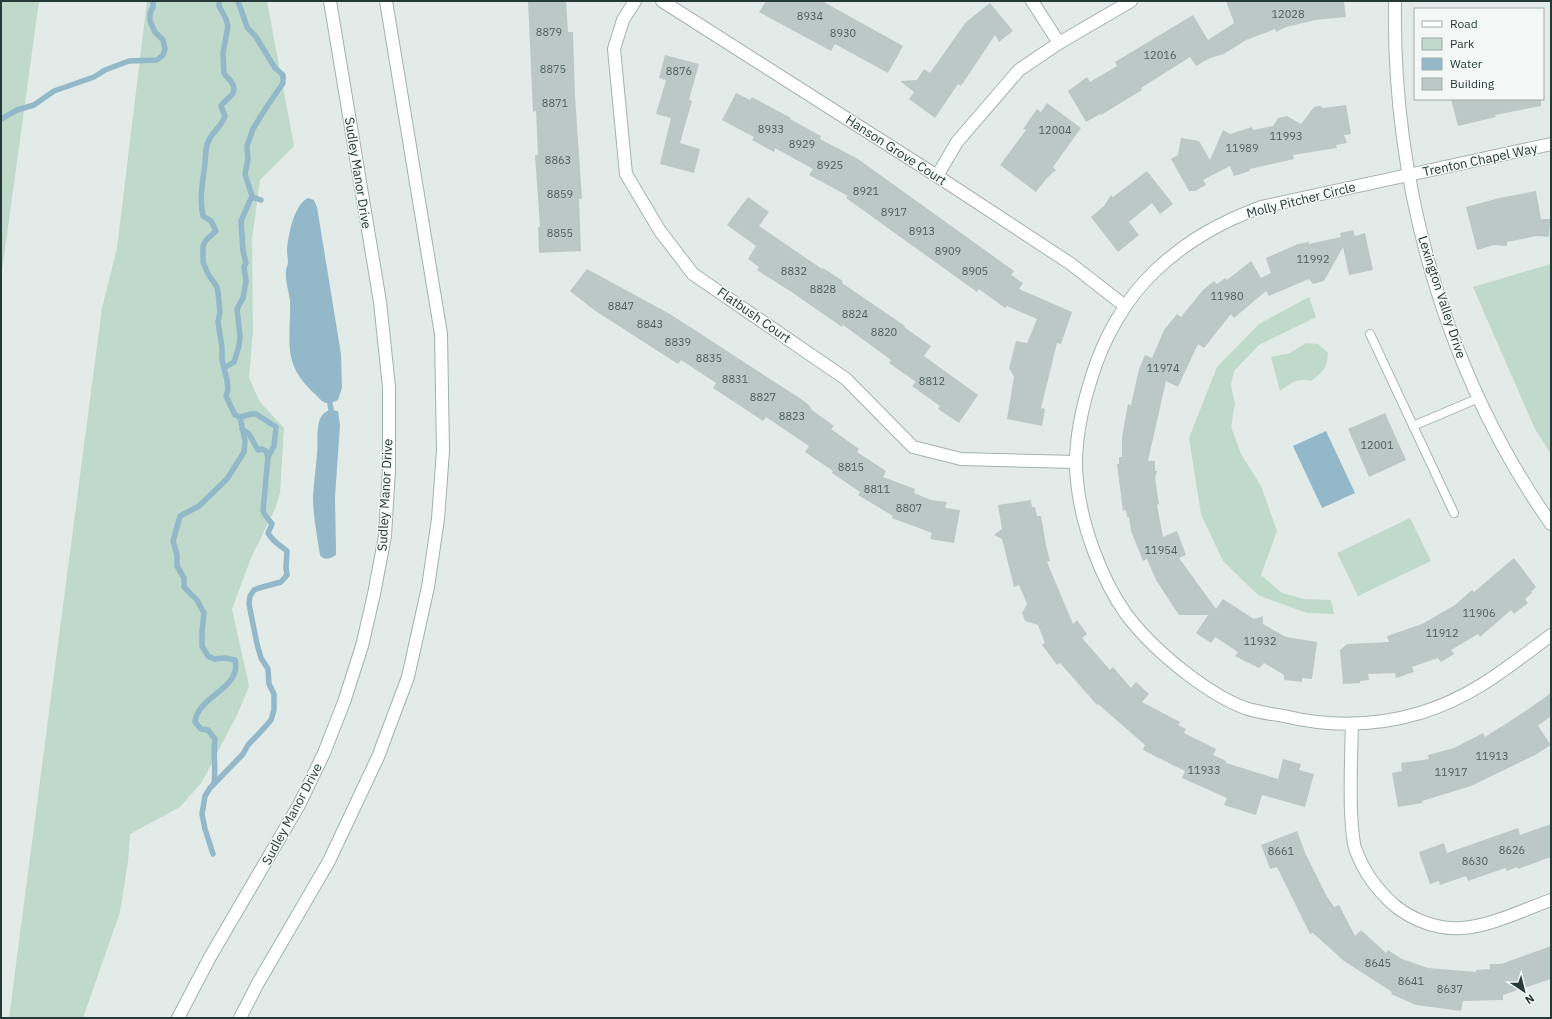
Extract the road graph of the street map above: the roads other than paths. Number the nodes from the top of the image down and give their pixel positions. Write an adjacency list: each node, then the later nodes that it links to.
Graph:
1 (330, 1): 22 (street, Sudley Manor Drive)
2 (386, 1): 23 (street)
3 (636, 1): 16 (street, Flatbush Court)
4 (662, 1): 11 (street, Hanson Grove Court)
5 (1032, 1): 8 (street)
6 (1131, 1): 8 (street)
7 (1395, 1): 10 (street, Lexington Valley Drive)
8 (1059, 43): 11 (street)
9 (1551, 144): 10 (street, Trenton Chapel Way)
10 (1409, 175): 12 (street, Molly Pitcher Circle); 14 (street, Lexington Valley Drive)
11 (937, 176): 12 (street, Hanson Grove Court)
12 (1125, 306): 16 (street, Molly Pitcher Circle)
13 (1370, 334): 15 (lane)
14 (1479, 398): 15 (lane); 18 (street, Lexington Valley Drive)
15 (1413, 426): 17 (lane)
16 (1076, 462): 20 (street, Molly Pitcher Circle)
17 (1454, 513)
18 (1551, 524)
19 (1551, 635): 20 (street, Molly Pitcher Circle)
20 (1352, 724): 21 (street)
21 (1551, 900)
22 (178, 1018)
23 (240, 1018)

